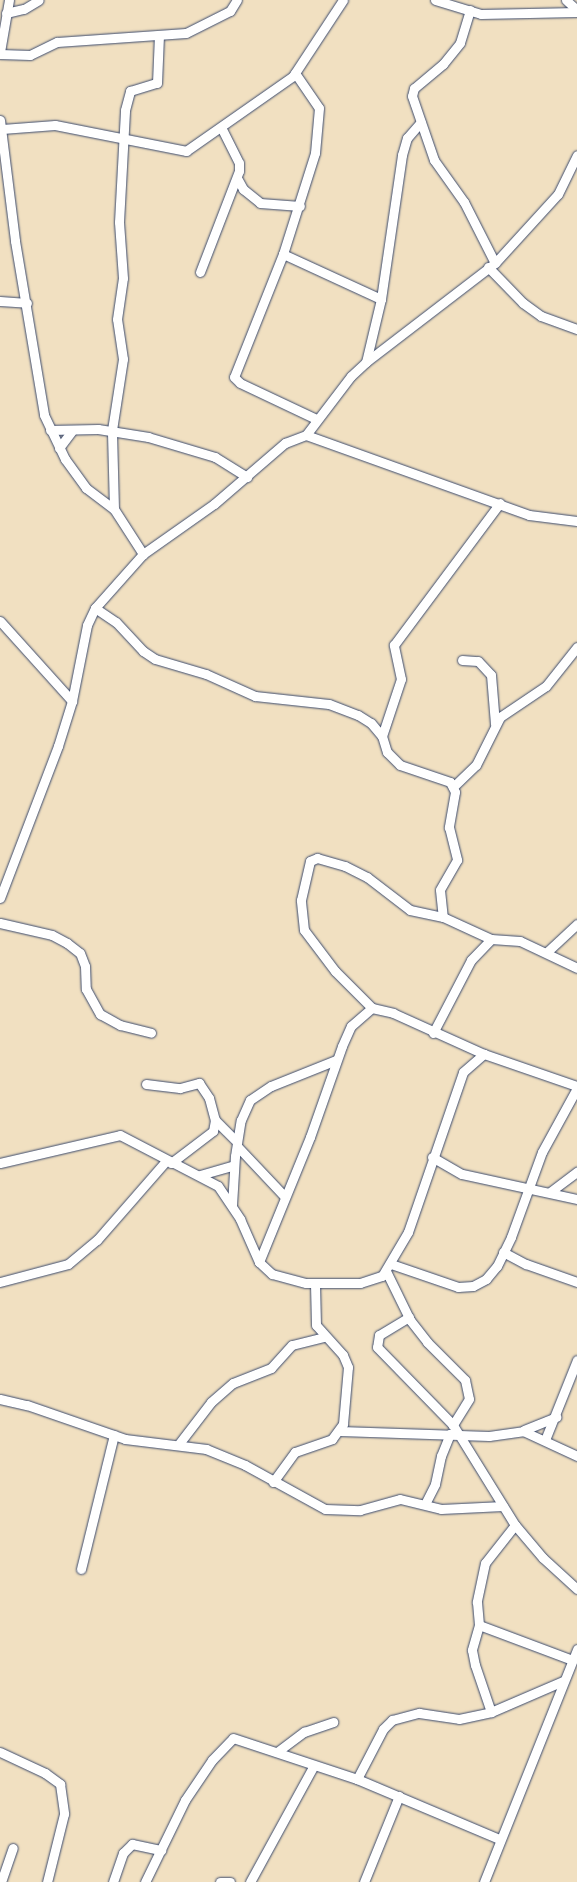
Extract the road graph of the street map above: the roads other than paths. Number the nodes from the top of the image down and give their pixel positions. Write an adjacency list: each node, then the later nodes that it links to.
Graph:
1 (9, 0): 8 (street)
2 (39, 0): 8 (street)
3 (237, 0): 10 (street)
4 (343, 0): 12 (street)
5 (435, 0): 7 (street)
6 (566, 0): 9 (street)
7 (470, 10): 9 (street); 13 (street)
8 (6, 13): 11 (street)
9 (577, 13)
10 (159, 35): 11 (street); 16 (street)
11 (0, 53)
12 (296, 73): 15 (street); 19 (street)
13 (421, 122): 21 (street); 23 (street)
14 (1, 125): 16 (street); 25 (street)
15 (221, 127): 16 (street); 18 (street)
16 (123, 139): 30 (street)
17 (577, 155): 21 (street)
18 (237, 178): 19 (street); 22 (street)
19 (300, 206): 20 (street)
20 (284, 254): 23 (street); 28 (street)
21 (492, 265): 26 (street); 27 (street)
22 (200, 272)
23 (381, 298): 27 (street)
24 (0, 301): 25 (street)
25 (27, 303): 29 (street)
26 (577, 329)
27 (366, 362): 28 (street)
28 (316, 419): 32 (street)
29 (50, 430): 31 (street); 33 (street)
30 (112, 430): 31 (street); 34 (street); 36 (street)
31 (72, 431): 33 (street)
32 (306, 435): 34 (street); 35 (street)
33 (59, 448): 36 (street)
34 (247, 477): 38 (street)
35 (500, 503): 37 (street); 45 (street)
36 (114, 509): 38 (street)
37 (577, 521)
38 (143, 554): 39 (street)
39 (95, 608): 43 (street); 45 (street)
40 (0, 621): 43 (street)
41 (577, 647): 44 (street)
42 (462, 660): 44 (street)
43 (72, 701): 47 (street)
44 (495, 724): 46 (street)
45 (382, 736): 46 (street)
46 (453, 786): 48 (street)
47 (0, 898)
48 (443, 917): 51 (street); 54 (street)
49 (0, 923): 55 (street)
50 (577, 924): 52 (street)
51 (491, 939): 52 (street); 56 (street)
52 (547, 952): 53 (street)
53 (577, 968)
54 (372, 1008): 56 (street); 58 (street)
55 (151, 1033)
56 (433, 1033): 57 (street)
57 (484, 1054): 60 (street); 63 (street)
58 (336, 1060): 62 (street); 71 (street)
59 (146, 1084): 61 (street)
60 (577, 1087): 69 (street)
61 (215, 1120): 62 (street); 64 (street)
62 (237, 1144): 66 (street); 71 (street)
63 (432, 1157): 69 (street); 76 (street)
64 (169, 1162): 65 (street); 68 (street); 77 (street)
65 (0, 1163)
66 (234, 1165): 68 (street); 73 (street)
67 (577, 1172): 70 (street)
68 (200, 1175): 73 (street)
69 (530, 1188): 70 (street); 74 (street)
70 (550, 1192): 72 (street)
71 (285, 1197): 75 (street)
72 (577, 1199)
73 (232, 1205): 75 (street)
74 (504, 1252): 76 (street); 78 (street)
75 (259, 1262): 79 (street)
76 (388, 1268): 79 (street); 80 (street)
77 (0, 1282)
78 (577, 1282)
79 (315, 1284): 81 (street)
80 (409, 1317): 86 (street); 86 (street)
81 (324, 1337): 85 (street); 90 (street)
82 (577, 1360): 84 (street)
83 (0, 1399): 88 (street)
84 (556, 1417): 87 (street); 89 (street)
85 (340, 1431): 86 (street); 92 (street)
86 (454, 1431): 87 (street); 93 (street); 94 (street)
87 (523, 1431): 89 (street)
88 (114, 1435): 90 (street); 96 (street)
89 (545, 1440): 91 (street)
90 (178, 1445): 92 (street)
91 (577, 1456)
92 (273, 1482): 93 (street)
93 (425, 1504): 94 (street)
94 (503, 1506): 95 (street)
95 (515, 1525): 97 (street); 98 (street)
96 (81, 1570)
97 (577, 1589)
98 (479, 1625): 100 (street); 102 (street)
99 (577, 1649): 100 (street)
100 (572, 1660): 101 (street)
101 (563, 1681): 102 (street); 109 (street)
102 (491, 1712): 107 (street)
103 (332, 1722): 105 (street)
104 (0, 1752): 113 (street)
105 (277, 1752): 106 (street); 111 (street)
106 (314, 1765): 107 (street); 118 (street)
107 (357, 1779): 108 (street)
108 (399, 1796): 109 (street); 119 (street)
109 (499, 1839): 120 (street)
110 (12, 1848): 112 (street)
111 (162, 1850): 114 (street); 115 (street)
112 (1, 1882)
113 (47, 1882)
114 (113, 1882)
115 (145, 1882)
116 (220, 1882): 117 (street)
117 (230, 1882)
118 (250, 1882)
119 (364, 1882)
120 (484, 1882)

